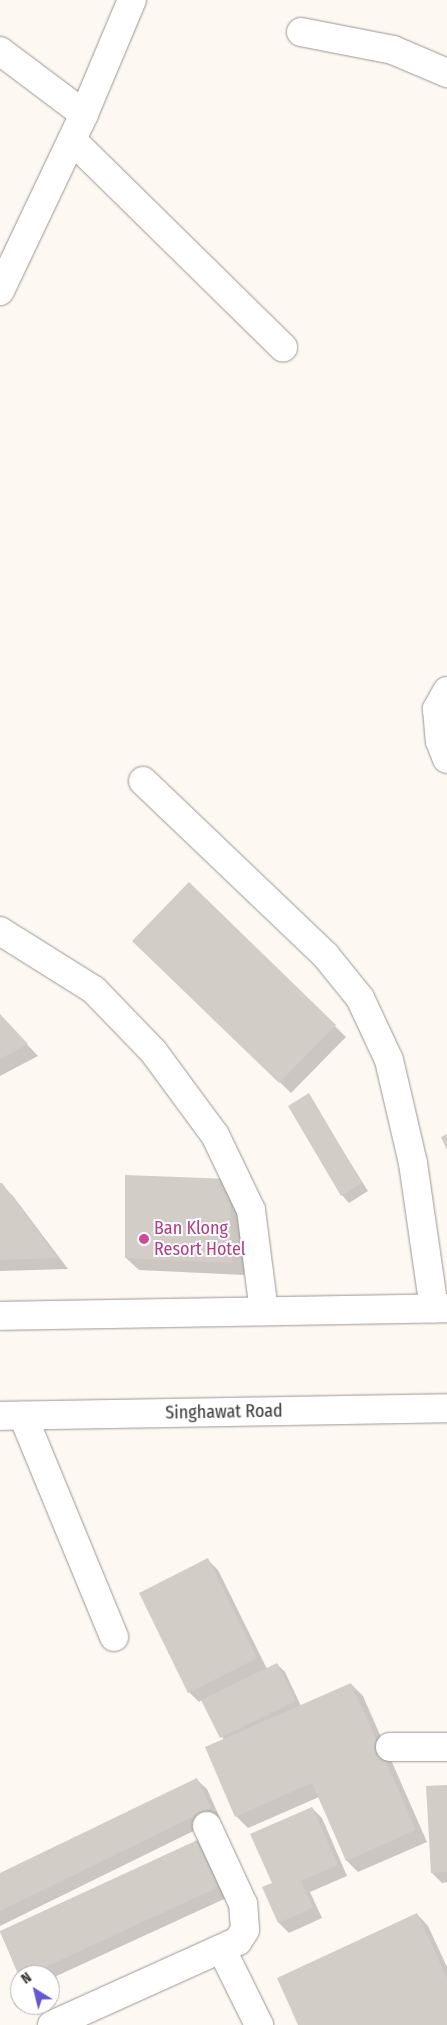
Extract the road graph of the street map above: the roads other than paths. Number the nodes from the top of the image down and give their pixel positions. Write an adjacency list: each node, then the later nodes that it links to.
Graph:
1 (132, 0): 5 (main road)
2 (301, 32): 4 (main road)
3 (0, 51): 5 (main road)
4 (447, 73)
5 (84, 114): 6 (main road)
6 (72, 140): 7 (main road); 8 (main road)
7 (0, 291)
8 (283, 347)
9 (447, 691): 10 (main road)
10 (447, 759)
11 (143, 781): 13 (main road)
12 (0, 931): 14 (main road)
13 (440, 1308): 14 (main road)
14 (264, 1311): 15 (main road)
15 (0, 1316)
16 (447, 1408): 17 (main road, Singhawat Road)
17 (12, 1416): 18 (main road)
18 (114, 1637)
19 (390, 1747): 20 (main road)
20 (447, 1747)
21 (207, 1826): 22 (main road)
22 (222, 1950): 23 (main road); 24 (main road)
23 (52, 2025)
24 (259, 2025)

